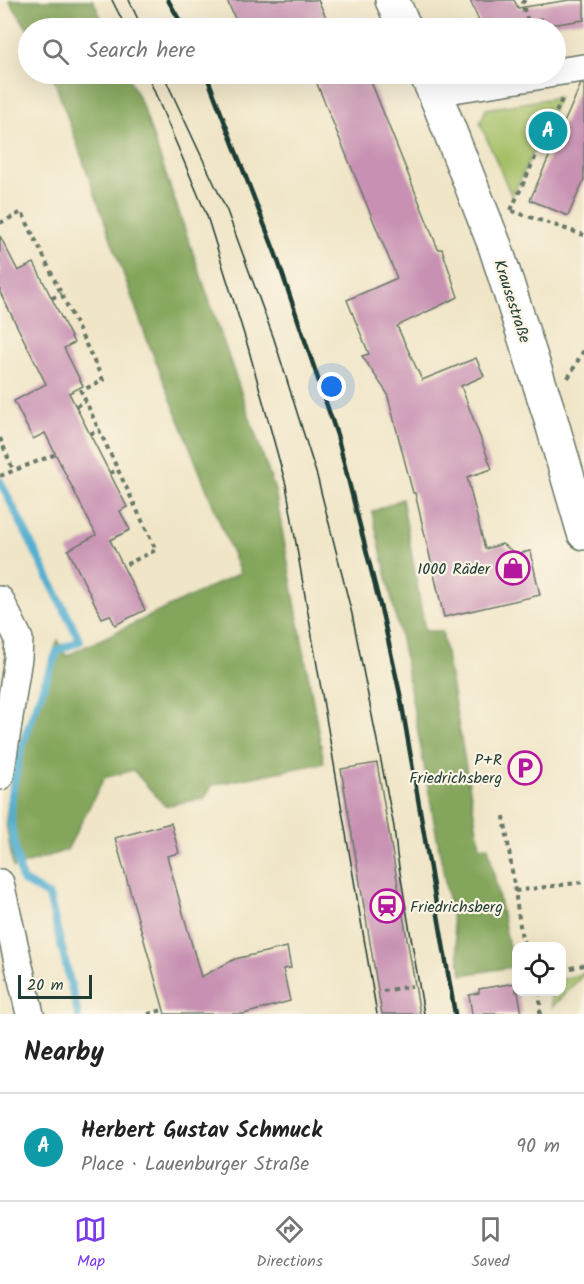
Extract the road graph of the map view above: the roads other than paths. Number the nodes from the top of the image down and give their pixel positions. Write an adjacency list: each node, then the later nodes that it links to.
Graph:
1 (392, 0): 2 (main road)
2 (400, 18)
3 (430, 84): 4 (main road, Krausestraße)
4 (584, 533)
5 (0, 600): 6 (street)
6 (0, 776)
7 (0, 883): 8 (street)
8 (10, 978): 9 (street)
9 (30, 1014)

